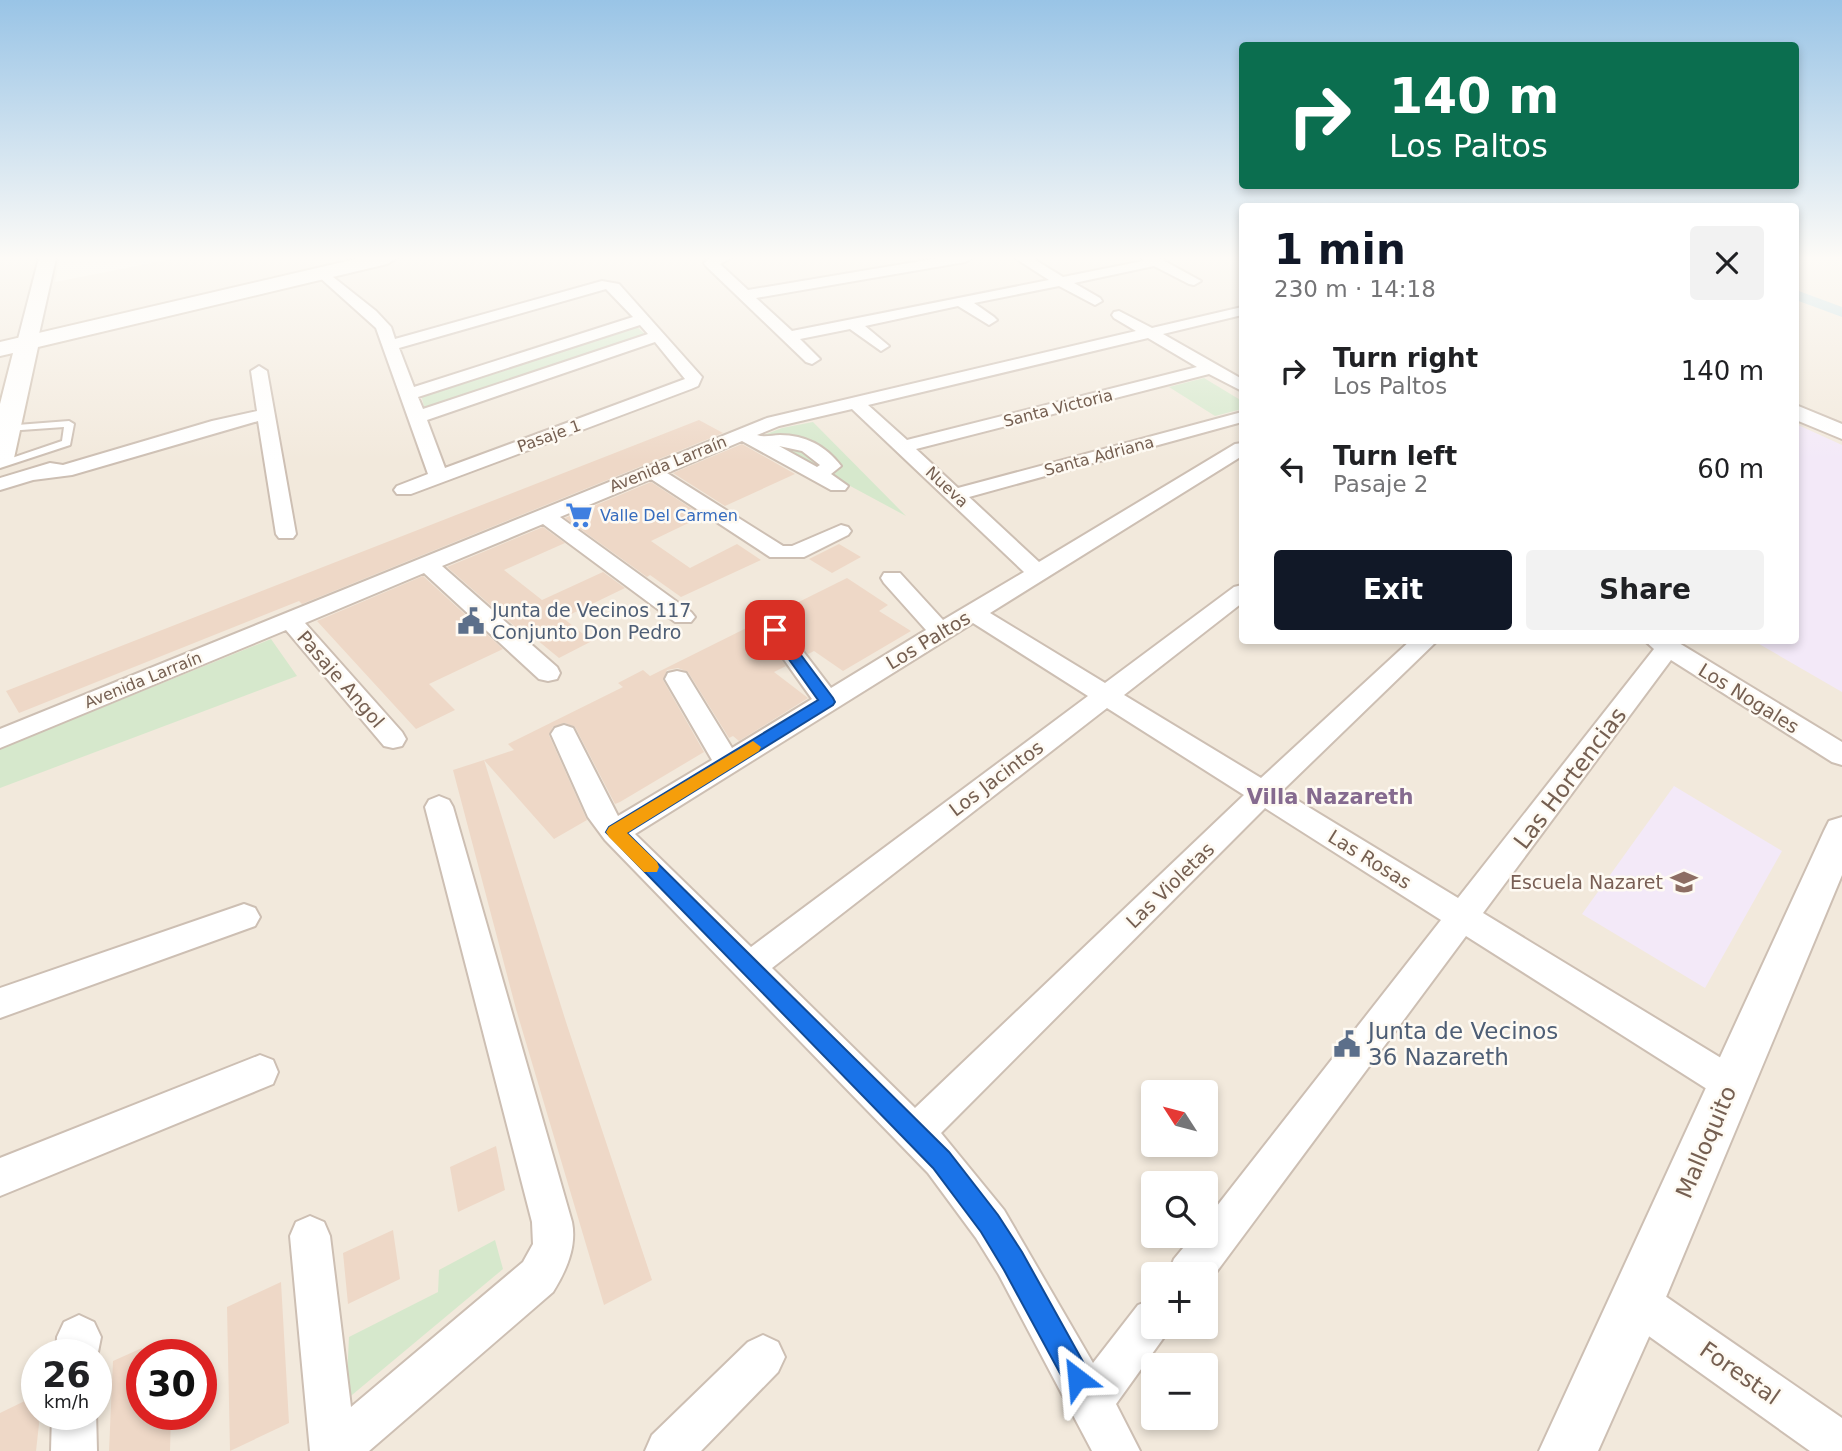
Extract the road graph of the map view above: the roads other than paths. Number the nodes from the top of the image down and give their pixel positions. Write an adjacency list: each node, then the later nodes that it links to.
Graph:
1 (31, 326): 15 (street)
2 (101, 326): 15 (main road)
3 (381, 326): 16 (street)
4 (461, 326): 16 (street)
5 (622, 326): 23 (street)
6 (649, 326): 13 (street)
7 (780, 326): 14 (street)
8 (839, 326): 14 (street)
9 (855, 326): 17 (street)
10 (1137, 326): 12 (street)
11 (1181, 326): 12 (street, Avenida Larraín)
12 (1150, 333): 20 (street); 24 (street, Avenida Larraín)
13 (658, 336): 27 (street); 37 (street, Pasaje 1)
14 (791, 336): 19 (street)
15 (27, 343): 18 (main road); 29 (main road)
16 (390, 346): 23 (street)
17 (881, 346)
18 (0, 349)
19 (812, 359)
20 (1212, 368): 22 (street); 32 (street, Santa Victoria)
21 (259, 371): 26 (street)
22 (1239, 384)
23 (408, 394): 27 (street)
24 (855, 402): 31 (street, Avenida Larraín); 32 (street, Nueva)
25 (1799, 413): 30 (street)
26 (266, 414): 38 (street); 44 (street)
27 (417, 417): 37 (street)
28 (1239, 418): 41 (street, Santa Adriana)
29 (7, 428): 34 (main road); 35 (lane)
30 (1842, 432)
31 (751, 439): 36 (street, Avenida Larraín); 39 (street)
32 (903, 447): 41 (street, Nueva)
33 (1239, 450): 46 (street, Los Paltos)
34 (0, 458)
35 (0, 465)
36 (651, 471): 42 (street, Avenida Larraín); 43 (street)
37 (439, 477): 40 (street, Pasaje 1)
38 (0, 484)
39 (838, 486)
40 (404, 490)
41 (955, 495): 46 (street, Nueva)
42 (544, 515): 45 (street, Avenida Larraín); 50 (street)
43 (841, 531)
44 (286, 534)
45 (427, 564): 51 (street, Avenida Larraín); 56 (street)
46 (1038, 573): 49 (street, Los Paltos)
47 (892, 578): 53 (street)
48 (1239, 594): 58 (street, Los Jacintos)
49 (973, 612): 53 (street, Los Paltos); 58 (street, Las Rosas)
50 (682, 617)
51 (290, 620): 61 (street, Avenida Larraín); 62 (street, Pasaje Angol)
52 (775, 630): 59 (street)
53 (941, 632): 59 (street, Los Paltos)
54 (1422, 644): 65 (street, Las Violetas)
55 (1662, 644): 63 (street, Los Nogales); 70 (street, Las Hortencias)
56 (548, 673)
57 (677, 679): 64 (street)
58 (1105, 694): 65 (street, Las Rosas); 71 (street, Los Jacintos)
59 (828, 702): 64 (street, Los Paltos)
60 (564, 734): 68 (street)
61 (0, 739)
62 (393, 739)
63 (1842, 755)
64 (727, 763): 68 (street, Los Paltos)
65 (1263, 793): 70 (street, Las Rosas); 75 (street, Las Violetas)
66 (439, 807): 86 (street)
67 (1842, 831): 74 (street, Malloquito)
68 (615, 832): 71 (street)
69 (244, 917): 72 (street)
70 (1464, 918): 74 (street, Las Rosas); 78 (street, Las Hortencias)
71 (750, 966): 75 (street)
72 (0, 1003)
73 (260, 1072): 76 (street)
74 (1731, 1084): 79 (street, Malloquito)
75 (916, 1132): 82 (street)
76 (0, 1177)
77 (310, 1236): 86 (street)
78 (1198, 1262)
79 (1637, 1302): 84 (street, Forestal); 89 (street, Malloquito)
80 (1141, 1336): 82 (street)
81 (763, 1357): 87 (street)
82 (1090, 1402): 88 (street)
83 (75, 1430): 85 (street)
84 (1842, 1446)
85 (74, 1451)
86 (334, 1451)
87 (668, 1451)
88 (1117, 1451)
89 (1568, 1451)

